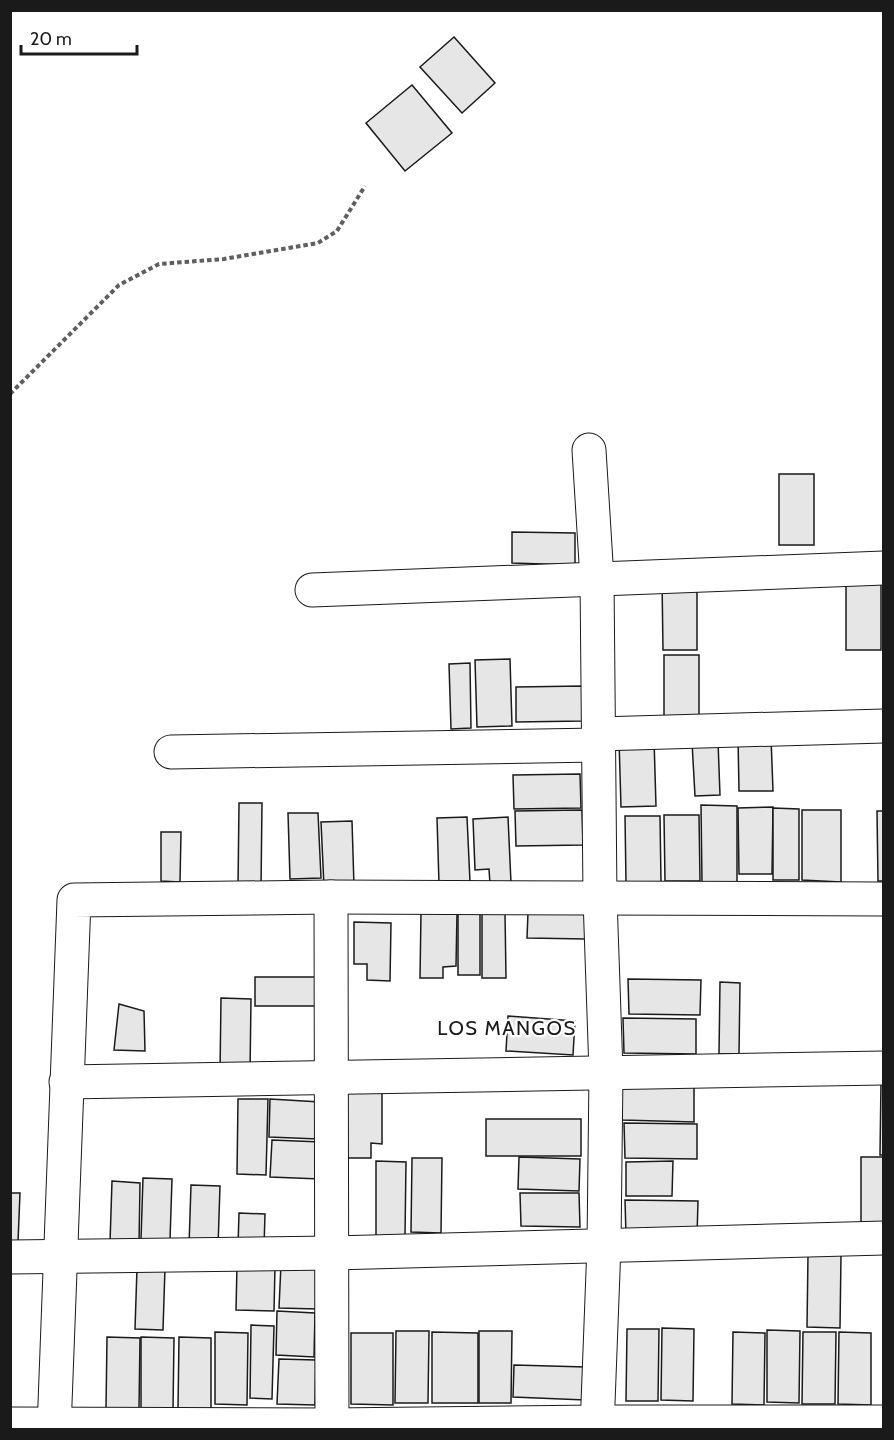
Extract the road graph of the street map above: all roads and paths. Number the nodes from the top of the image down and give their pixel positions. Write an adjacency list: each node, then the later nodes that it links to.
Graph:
1 (365, 186): 2 (path)
2 (10, 394)
3 (589, 450): 5 (street)
4 (884, 568): 5 (street)
5 (597, 579): 6 (street); 8 (street)
6 (312, 590)
7 (884, 726): 8 (street)
8 (598, 739): 9 (street); 11 (street)
9 (171, 753)
10 (330, 897): 11 (street); 15 (street); 16 (street)
11 (600, 898): 12 (street); 14 (street)
12 (884, 899)
13 (884, 1068): 14 (street)
14 (606, 1072): 15 (street); 18 (street)
15 (331, 1078): 16 (street); 19 (street)
16 (66, 1082): 20 (street)
17 (884, 1238): 18 (street)
18 (604, 1245): 19 (street); 25 (street)
19 (333, 1254): 20 (street); 26 (street)
20 (59, 1256): 21 (street); 24 (street)
21 (10, 1257)
22 (884, 1422): 25 (street)
23 (10, 1424): 24 (street)
24 (54, 1426): 26 (street)
25 (597, 1426): 26 (street)
26 (332, 1427)

